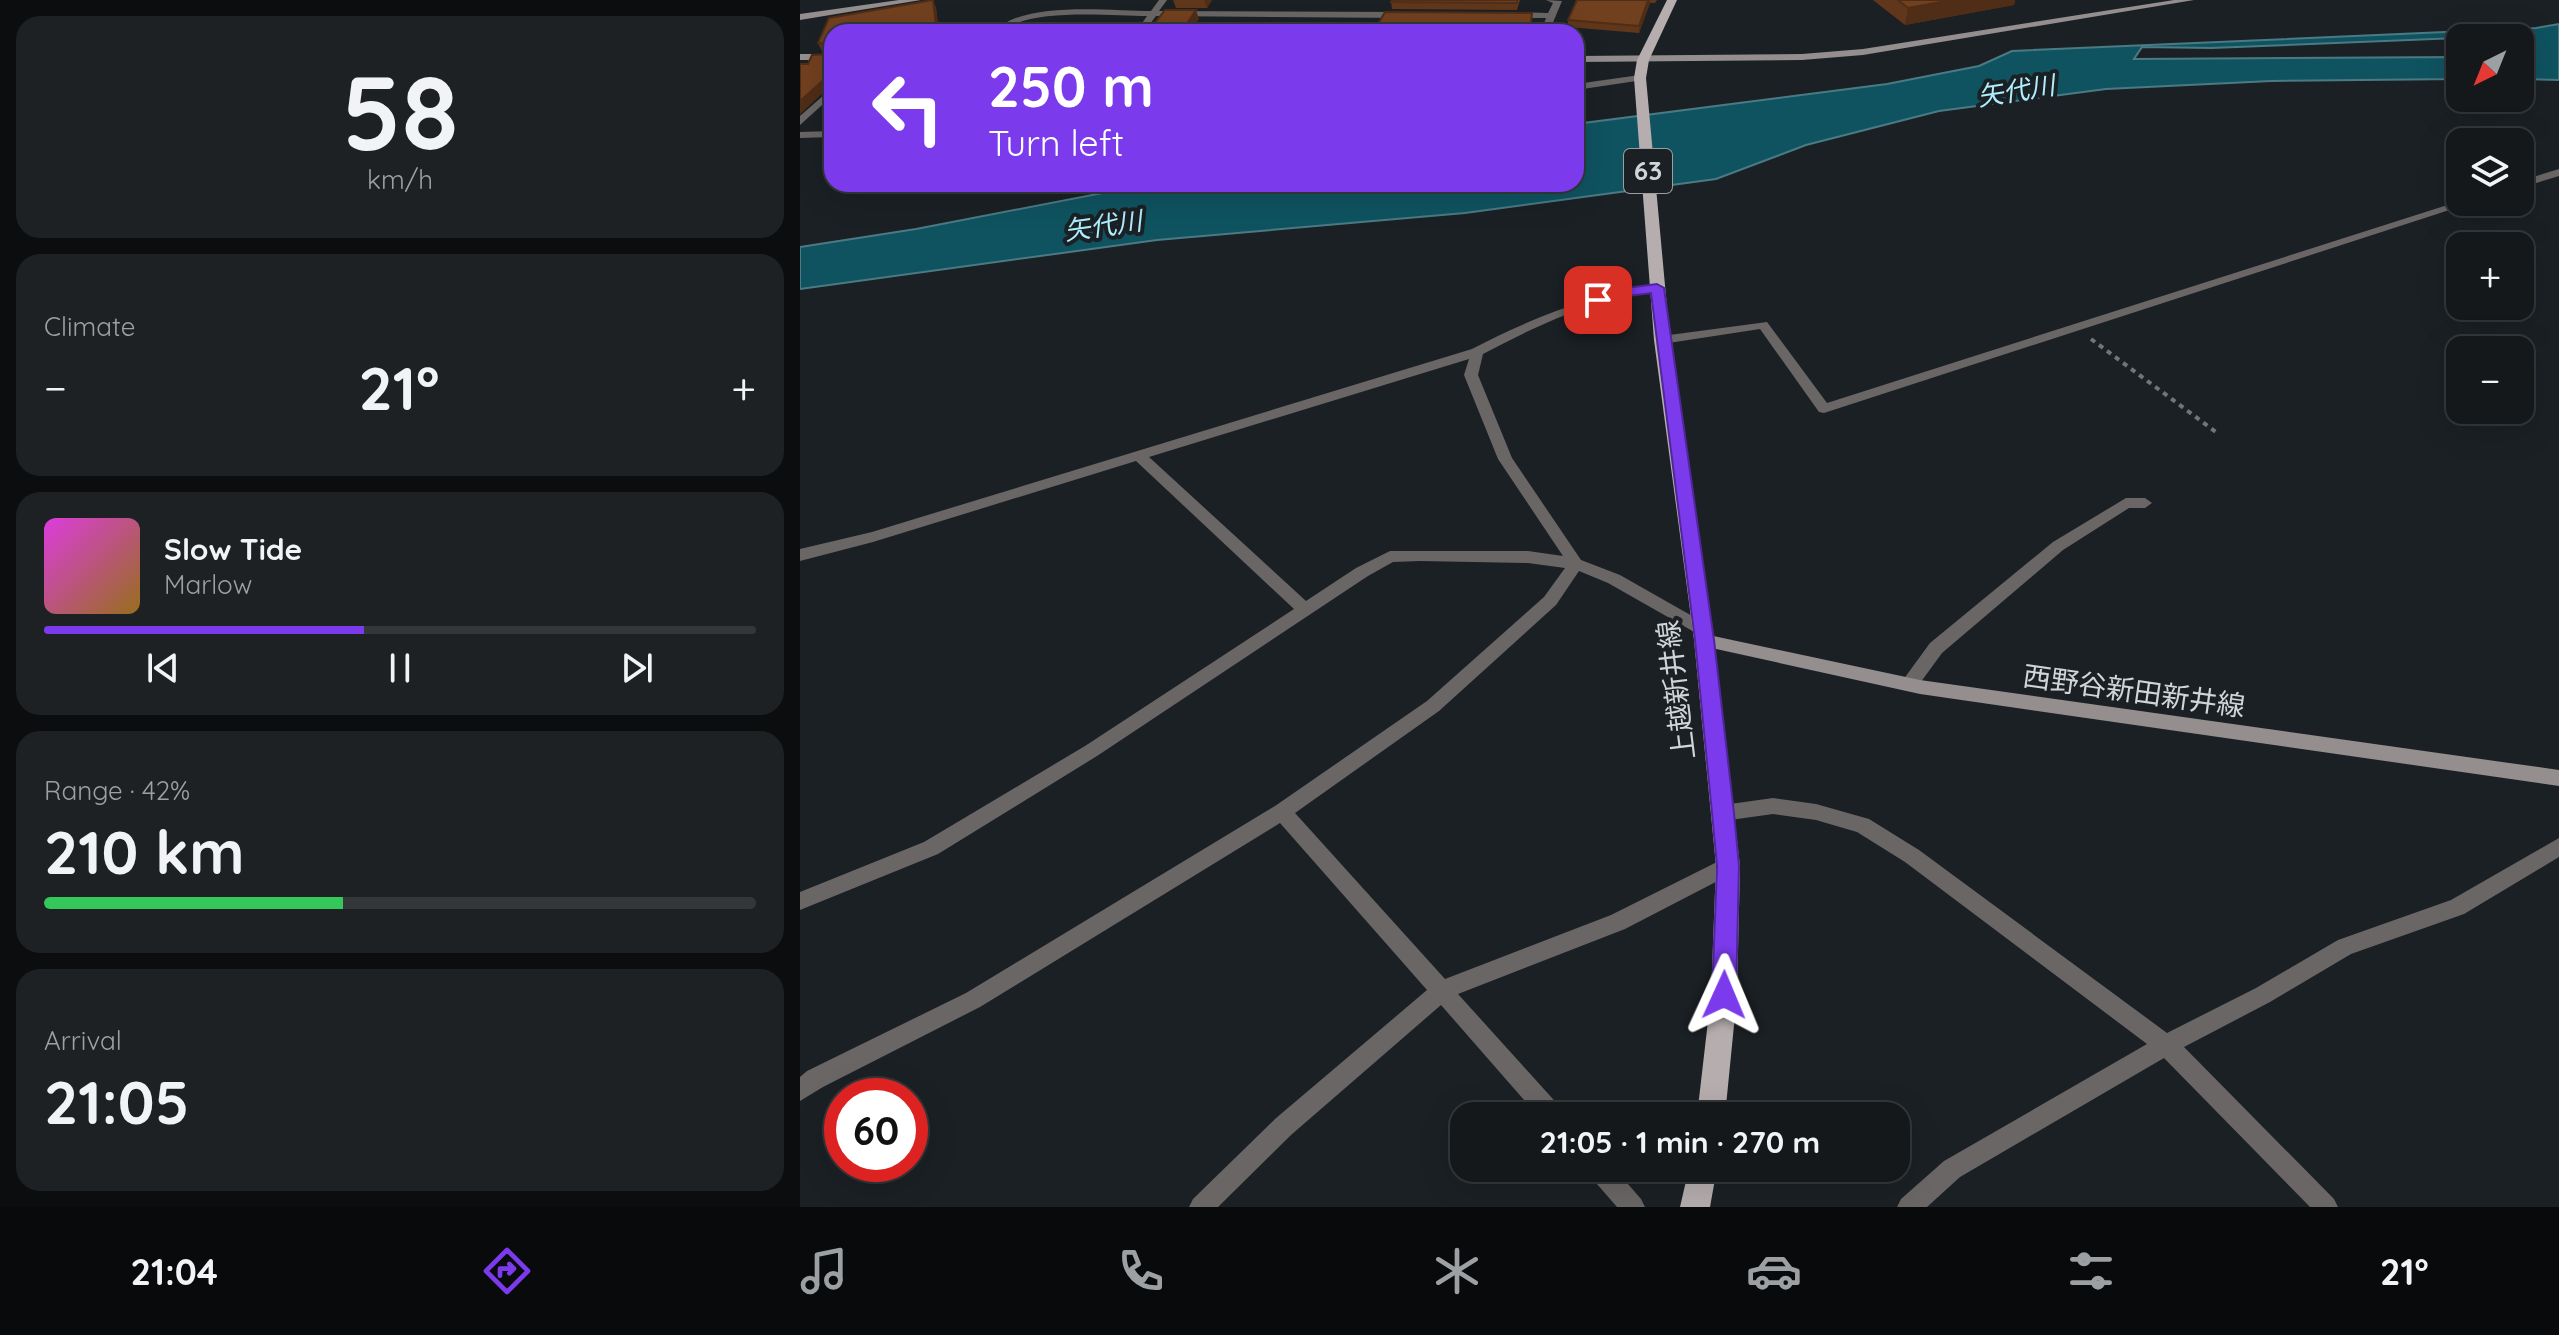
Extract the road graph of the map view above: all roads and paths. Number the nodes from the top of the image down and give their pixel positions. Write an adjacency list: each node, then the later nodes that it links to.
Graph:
1 (917, 0): 11 (street)
2 (1163, 0): 7 (street)
3 (1371, 0): 12 (street)
4 (1550, 0): 10 (street)
5 (1672, 0): 19 (main road, 63)
6 (2190, 0): 19 (street)
7 (1155, 13): 12 (street); 13 (street); 14 (street)
8 (1410, 15): 12 (street)
9 (1504, 15): 10 (street)
10 (1551, 16): 15 (street)
11 (800, 17)
12 (1362, 19)
13 (1006, 24)
14 (1146, 24)
15 (1548, 24)
16 (800, 57): 17 (street)
17 (824, 57)
18 (1584, 59): 19 (street)
19 (1643, 60): 20 (main road, 63)
20 (1640, 82): 21 (street); 32 (main road, 上越新井線 / 63)
21 (1584, 86)
22 (824, 99): 24 (street)
23 (800, 103): 24 (street)
24 (820, 103): 25 (street); 26 (street)
25 (824, 103)
26 (800, 122)
27 (824, 134): 28 (street)
28 (800, 135)
29 (2559, 172): 30 (street)
30 (2534, 180)
31 (2446, 209): 33 (street)
32 (1657, 288): 34 (main road, 上越新井線 / 63); 35 (street)
33 (2074, 327): 34 (street); 36 (path)
34 (1662, 340): 42 (main road, 上越新井線 / 63)
35 (1477, 352): 37 (street); 40 (street)
36 (2216, 432)
37 (1139, 456): 39 (street); 41 (street)
38 (2145, 503): 43 (street)
39 (800, 555)
40 (1576, 564): 41 (street); 42 (street); 45 (street)
41 (1305, 609): 49 (street)
42 (1703, 635): 43 (street, 西野谷新田新井線); 46 (main road, 上越新井線 / 63)
43 (1909, 685): 44 (street, 西野谷新田新井線)
44 (2559, 778)
45 (1282, 812): 50 (street); 52 (street)
46 (1723, 813): 48 (main road, 上越新井線 / 63); 51 (street)
47 (2559, 847): 51 (street)
48 (1728, 866): 50 (street); 54 (main road, 上越新井線 / 63)
49 (800, 901)
50 (1443, 990): 53 (street); 57 (street)
51 (2166, 1045): 60 (street); 61 (street)
52 (800, 1090)
53 (1541, 1102)
54 (1713, 1102)
55 (1611, 1182): 58 (street)
56 (1700, 1182): 59 (main road)
57 (1201, 1207)
58 (1633, 1207)
59 (1695, 1207)
60 (1909, 1207)
61 (2326, 1207)

